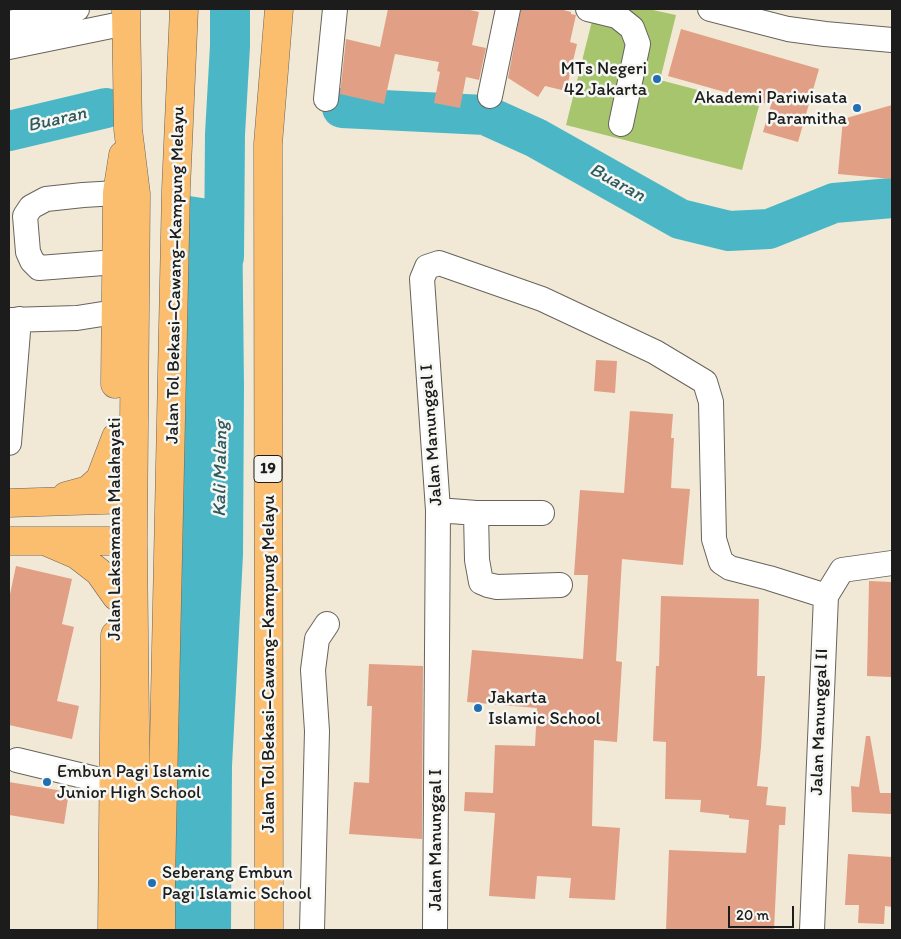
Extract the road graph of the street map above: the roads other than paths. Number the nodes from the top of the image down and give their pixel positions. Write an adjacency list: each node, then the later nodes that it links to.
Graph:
1 (77, 9): 9 (street)
2 (184, 9): 40 (main road, Jalan Tol Bekasi–Cawang–Kampung Melayu)
3 (279, 9): 41 (main road, Jalan Tol Bekasi–Cawang–Kampung Melayu / 19)
4 (335, 9): 13 (street)
5 (508, 9): 12 (street)
6 (588, 9): 14 (street)
7 (710, 9): 10 (street)
8 (126, 16): 11 (street); 15 (main road, Jalan Laksamana Malahayati)
9 (9, 23)
10 (892, 40)
11 (9, 47)
12 (490, 96)
13 (326, 99)
14 (620, 124)
15 (128, 129): 16 (main road, Jalan Laksamana Malahayati); 22 (main road, Jalan Laksamana Malahayati)
16 (117, 194): 17 (main road, Jalan Laksamana Malahayati); 17 (street)
17 (116, 262): 18 (main road, Jalan Laksamana Malahayati)
18 (115, 312): 19 (street); 20 (main road, Jalan Laksamana Malahayati)
19 (14, 320): 21 (street)
20 (116, 437): 22 (main road, Jalan Laksamana Malahayati); 23 (main road)
21 (9, 442)
22 (125, 499): 23 (main road); 30 (main road, Jalan Laksamana Malahayati)
23 (46, 502): 24 (main road)
24 (9, 504)
25 (438, 510): 26 (street); 34 (street, Jalan Manunggal I); 43 (street, Jalan Manunggal I)
26 (476, 513): 27 (street); 32 (street)
27 (542, 513)
28 (9, 541): 29 (main road)
29 (46, 541): 30 (main road); 33 (main road)
30 (125, 541): 33 (main road, Jalan Laksamana Malahayati); 39 (main road, Jalan Laksamana Malahayati)
31 (892, 563): 34 (street, Jalan Manunggal II)
32 (560, 585)
33 (116, 596): 37 (main road, Jalan Laksamana Malahayati)
34 (826, 596): 44 (street, Jalan Manunggal II)
35 (327, 624): 42 (street)
36 (18, 760): 37 (street)
37 (112, 783): 38 (main road, Jalan Laksamana Malahayati)
38 (112, 930)
39 (135, 930)
40 (161, 930)
41 (269, 930)
42 (312, 930)
43 (435, 930)
44 (812, 930)

